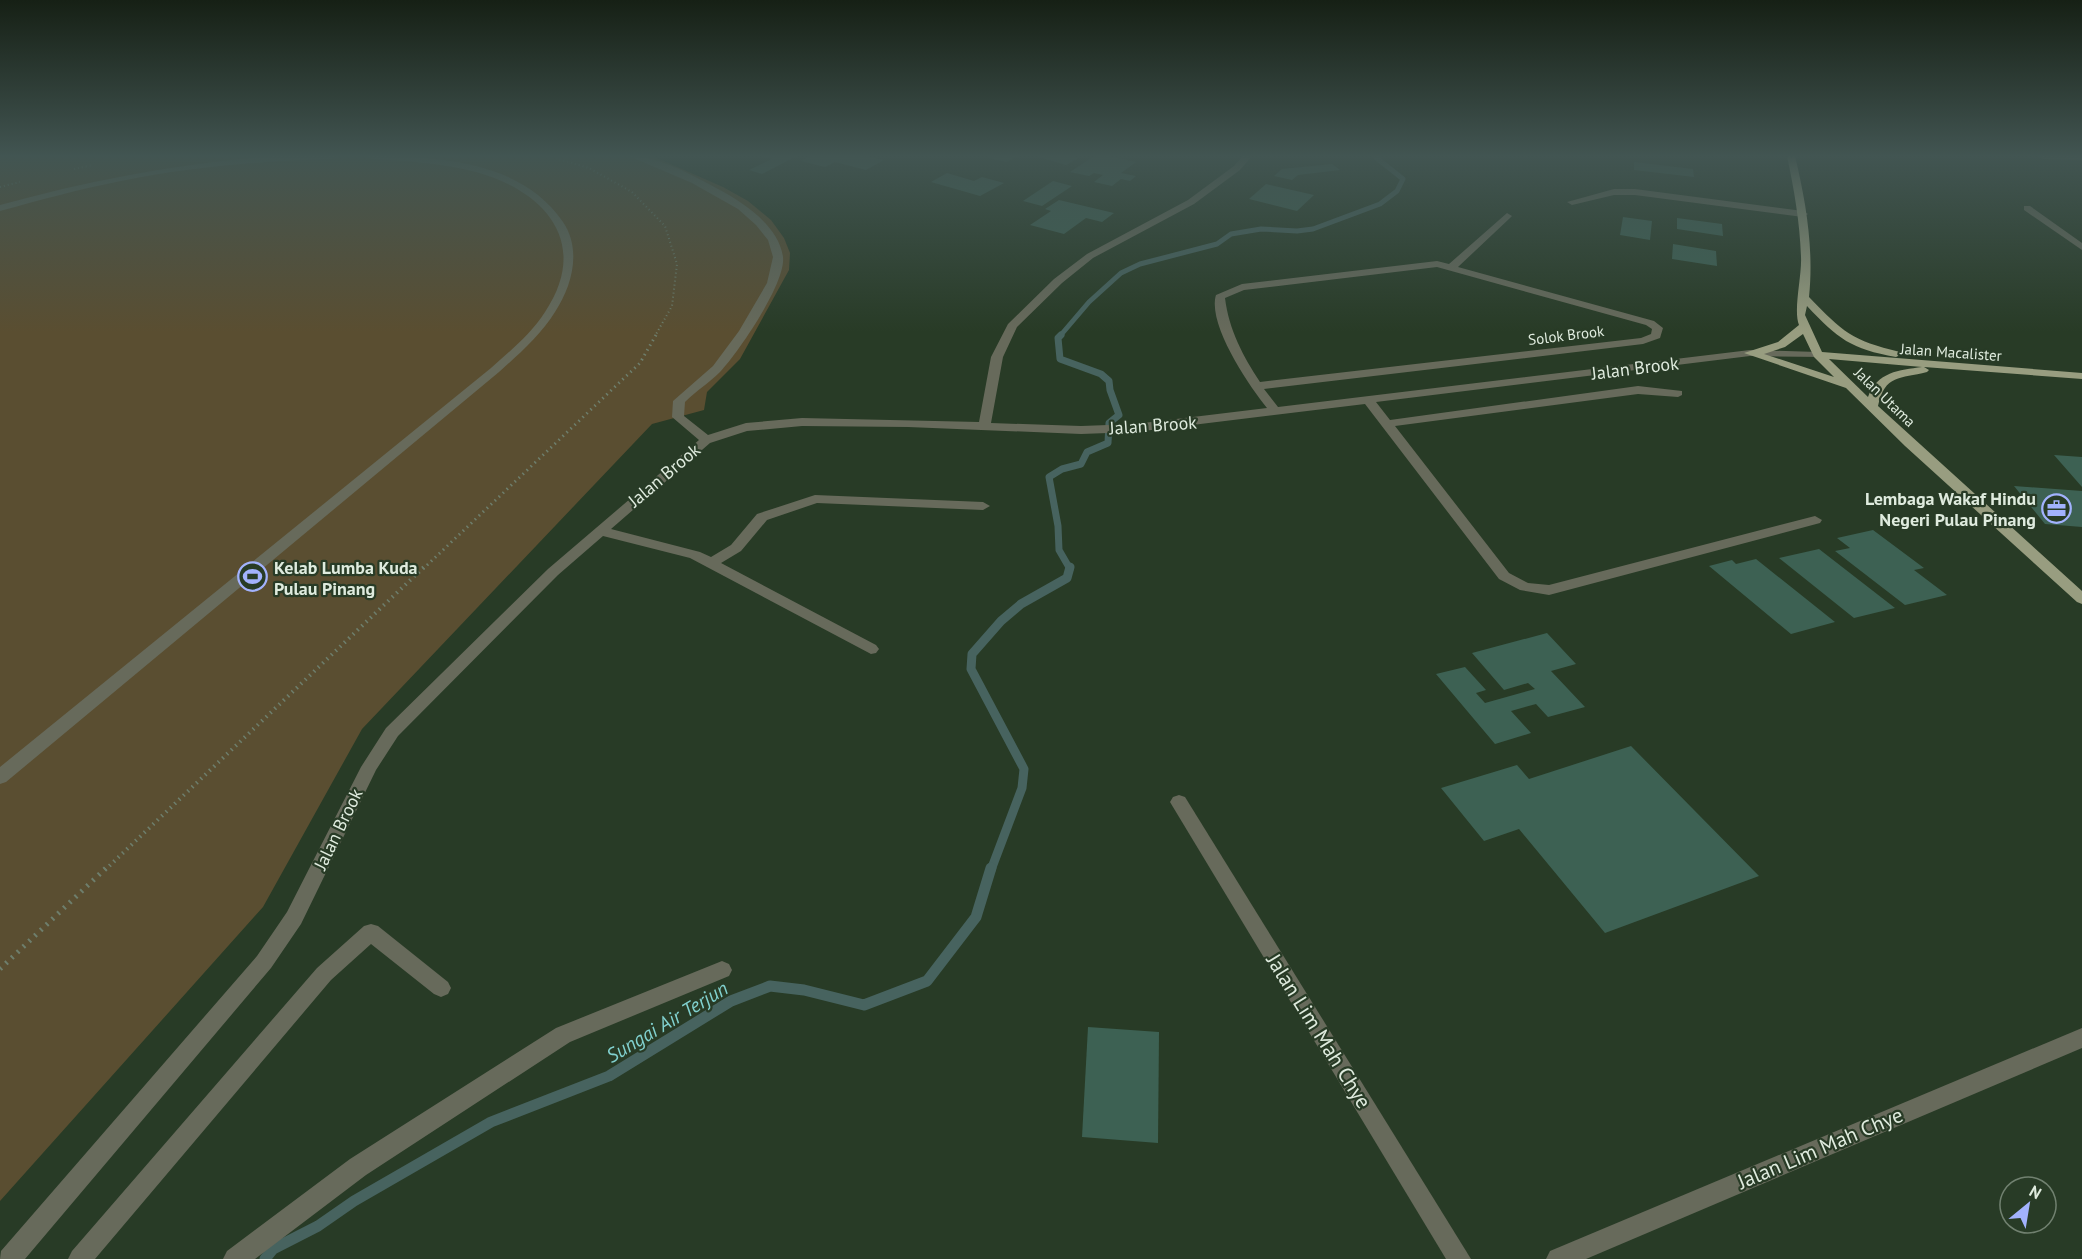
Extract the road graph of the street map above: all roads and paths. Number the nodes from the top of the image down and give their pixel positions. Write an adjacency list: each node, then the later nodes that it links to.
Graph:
1 (1803, 214): 10 (main road, Jalan Utama)
2 (555, 215): 32 (street)
3 (654, 215): 34 (path)
4 (748, 215): 25 (street)
5 (1168, 215): 24 (street)
6 (2037, 215): 8 (street)
7 (1507, 216): 9 (street)
8 (2082, 247)
9 (1452, 267): 17 (street, Solok Brook); 17 (street, Solok Brook)
10 (1805, 298): 11 (main road, Jalan Utama); 15 (main road)
11 (1804, 326): 12 (main road); 13 (main road, Jalan Utama)
12 (1750, 354): 13 (street, Jalan Brook); 19 (main road); 20 (street, Jalan Brook)
13 (1818, 355): 14 (main road, Jalan Macalister); 19 (main road, Jalan Utama)
14 (1937, 366): 15 (main road, Jalan Macalister); 21 (main road)
15 (1989, 370): 16 (main road, Jalan Macalister)
16 (2082, 376)
17 (1256, 386): 22 (street, Solok Brook)
18 (1678, 393): 23 (street)
19 (1858, 393): 21 (main road, Jalan Utama)
20 (1368, 401): 22 (street, Jalan Brook); 23 (street)
21 (1872, 406): 30 (main road, Jalan Utama)
22 (1275, 411): 24 (street, Jalan Brook)
23 (1385, 424): 27 (street)
24 (985, 425): 25 (street, Jalan Brook)
25 (706, 440): 28 (street, Jalan Brook)
26 (983, 506): 29 (street)
27 (1815, 520)
28 (600, 531): 29 (street); 38 (street, Jalan Brook)
29 (710, 564): 31 (street)
30 (2082, 599)
31 (871, 649)
32 (0, 777)
33 (1179, 802): 41 (street, Jalan Lim Mah Chye)
34 (0, 969)
35 (722, 970): 40 (street)
36 (441, 988): 39 (street)
37 (2082, 1038): 42 (street, Jalan Lim Mah Chye)
38 (9, 1259)
39 (80, 1259)
40 (235, 1259)
41 (1458, 1259)
42 (1558, 1259)

